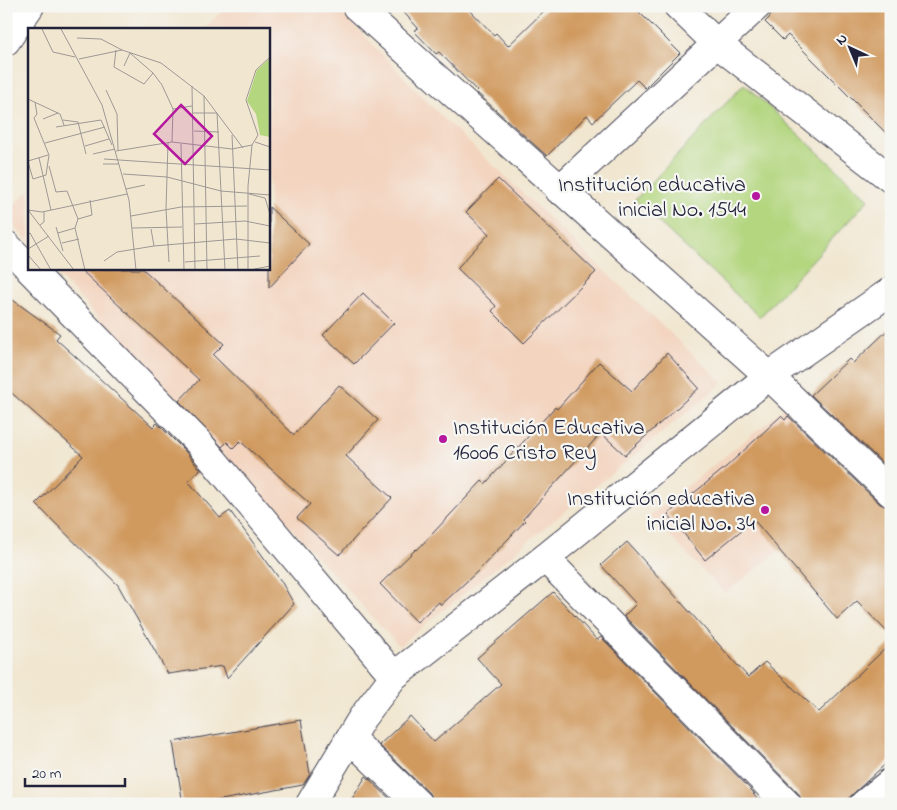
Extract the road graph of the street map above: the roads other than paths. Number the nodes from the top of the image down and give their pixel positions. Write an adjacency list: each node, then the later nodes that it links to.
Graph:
1 (356, 6): 8 (street)
2 (678, 6): 6 (street)
3 (757, 6): 6 (street)
4 (21, 9): 5 (street)
5 (6, 41)
6 (716, 43): 7 (street); 8 (street)
7 (891, 179)
8 (559, 190): 13 (street)
9 (6, 245): 10 (street)
10 (28, 267)
11 (31, 270): 16 (street)
12 (891, 292): 13 (street)
13 (769, 376): 14 (street); 15 (street)
14 (891, 493)
15 (544, 558): 16 (street); 21 (street)
16 (394, 676): 17 (street)
17 (350, 738): 19 (street); 20 (street)
18 (891, 782): 22 (street)
19 (310, 804)
20 (418, 804)
21 (787, 804)
22 (864, 804)

